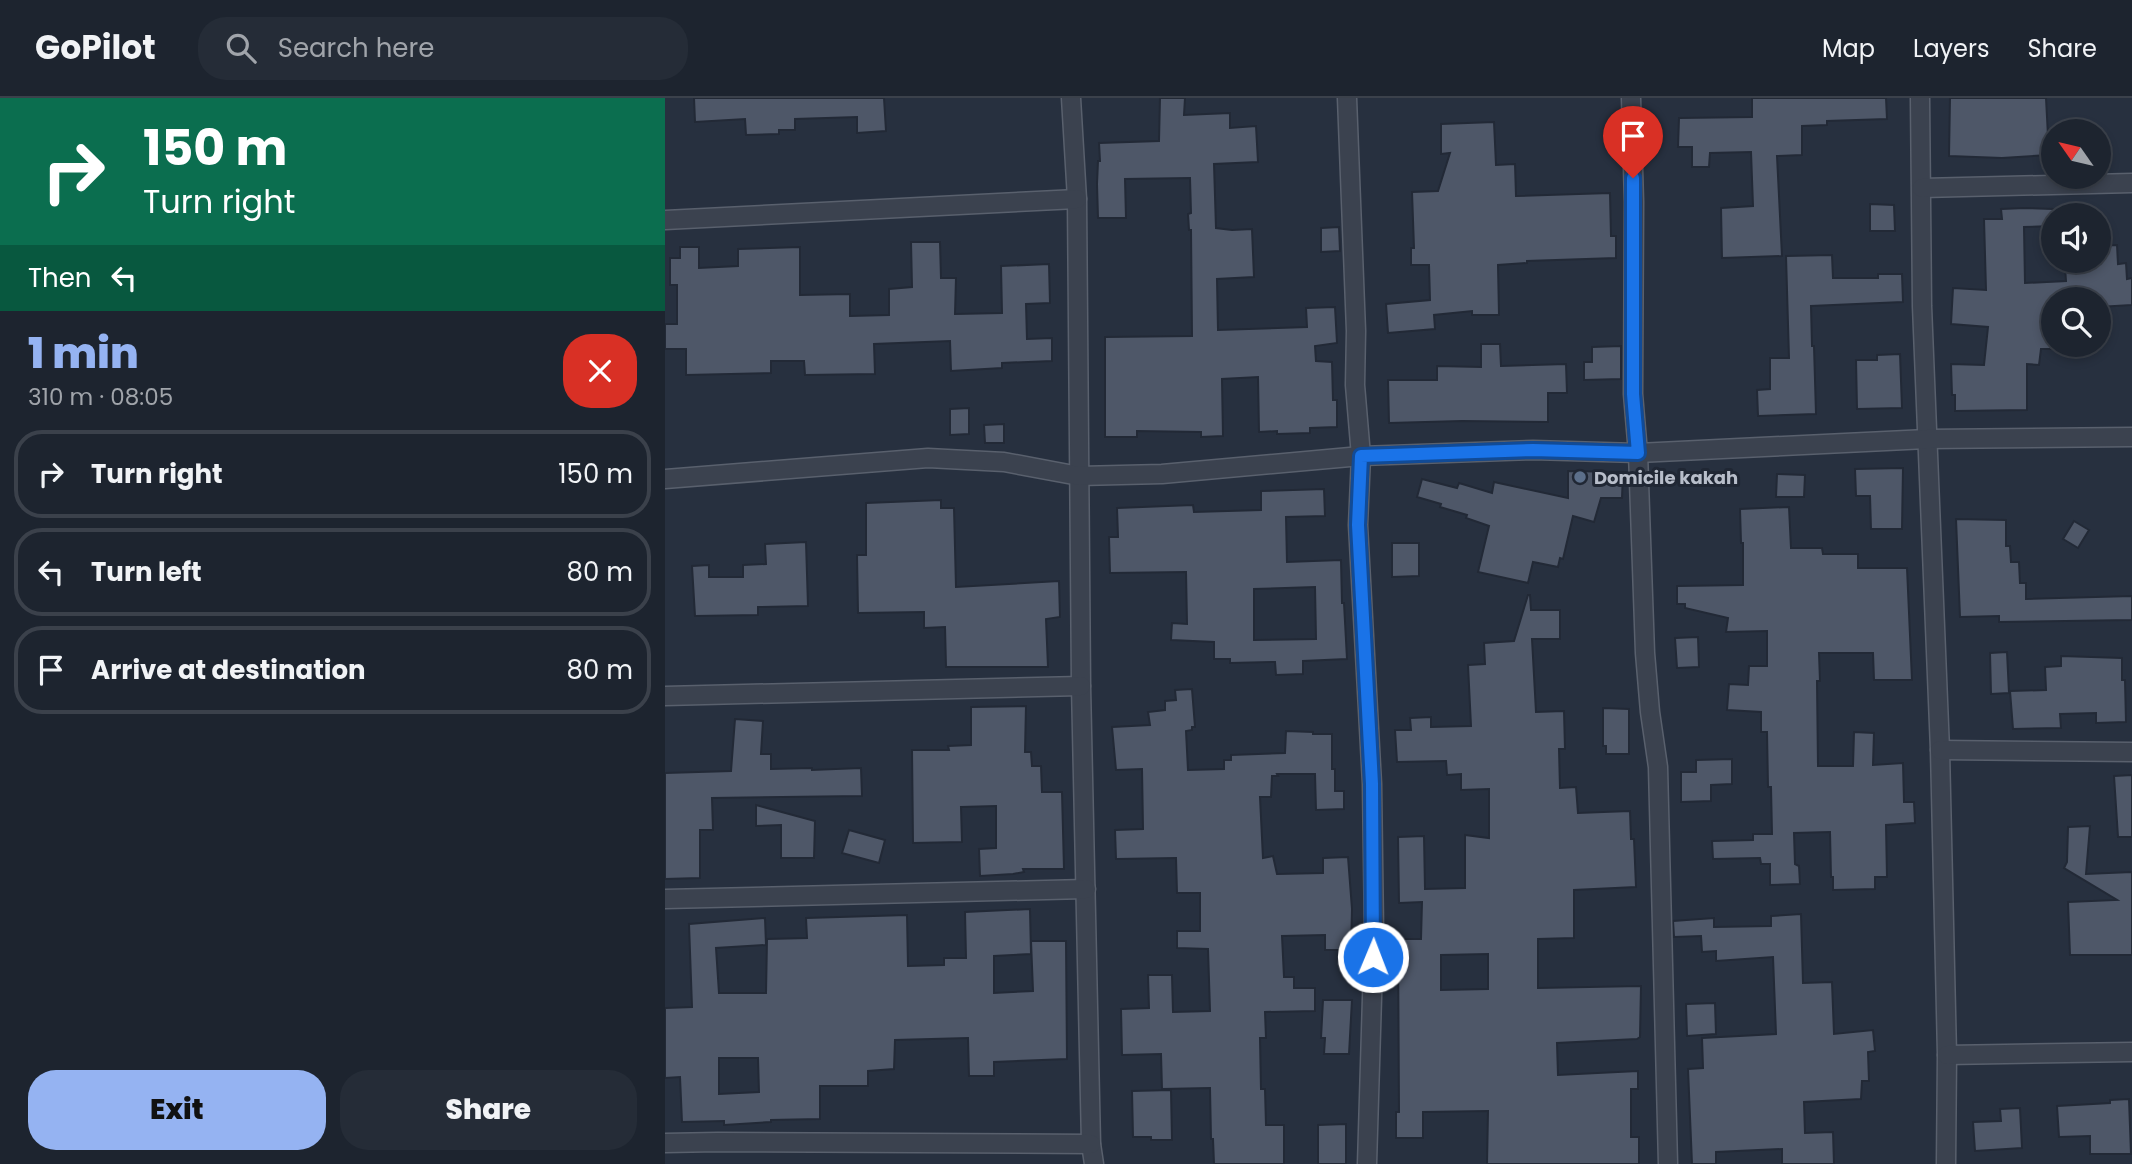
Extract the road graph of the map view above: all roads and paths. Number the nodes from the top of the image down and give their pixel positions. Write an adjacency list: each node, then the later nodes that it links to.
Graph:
1 (1071, 98): 7 (street)
2 (1347, 98): 12 (street)
3 (1631, 98): 11 (street)
4 (1920, 98): 6 (street)
5 (2132, 183): 6 (street)
6 (1922, 188): 10 (street)
7 (1077, 200): 8 (street); 13 (street)
8 (665, 220)
9 (2132, 437): 10 (street)
10 (1927, 439): 11 (street); 17 (street)
11 (1638, 453): 12 (street); 27 (street)
12 (1361, 456): 13 (street); 26 (street)
13 (1079, 476): 14 (street); 15 (street)
14 (665, 479)
15 (1081, 686): 16 (street); 19 (street)
16 (665, 696)
17 (1940, 750): 18 (street); 22 (street)
18 (2132, 752)
19 (1086, 889): 20 (street); 24 (street)
20 (665, 899)
21 (2132, 1052): 22 (street)
22 (1947, 1055): 28 (street)
23 (665, 1143): 24 (street)
24 (1091, 1144): 25 (street)
25 (1094, 1164)
26 (1367, 1164)
27 (1668, 1164)
28 (1945, 1164)

